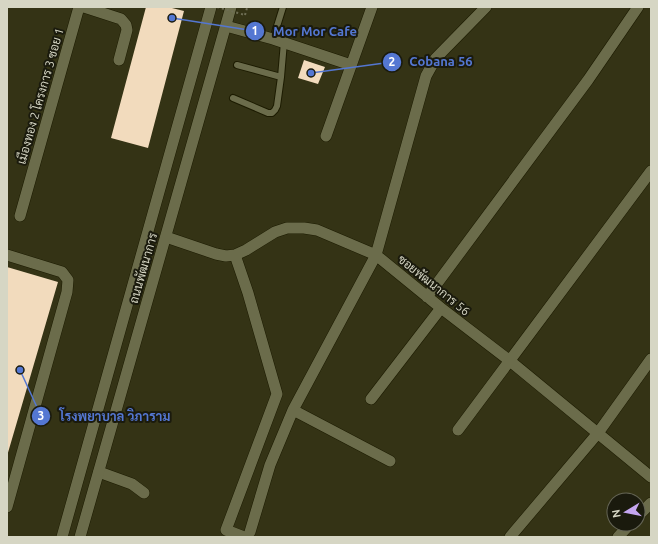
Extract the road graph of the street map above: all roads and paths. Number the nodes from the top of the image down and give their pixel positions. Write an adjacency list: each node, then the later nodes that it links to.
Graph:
1 (79, 7): 20 (street, เมืองทอง 2 โครงการ 3 ซอย 1)
2 (84, 7): 13 (street)
3 (211, 7): 39 (street, ถนนพัฒนาการ)
4 (217, 7): 10 (path, bridge)
5 (231, 7): 11 (street, ถนนพัฒนาการ)
6 (283, 7): 12 (lane)
7 (372, 7): 15 (street)
8 (486, 7): 22 (street)
9 (638, 7): 25 (street)
10 (246, 8)
11 (226, 26): 12 (street); 21 (street, ถนนพัฒนาการ)
12 (278, 40): 15 (street); 16 (lane)
13 (119, 60)
14 (236, 65): 16 (lane)
15 (352, 65): 18 (street)
16 (281, 77): 17 (lane)
17 (233, 98)
18 (326, 136)
19 (651, 171): 28 (street)
20 (20, 216)
21 (166, 237): 24 (street); 34 (street, ถนนพัฒนาการ)
22 (376, 254): 24 (street, ซอยพัฒนาการ 56); 25 (street, ซอยพัฒนาการ 56); 30 (street)
23 (7, 255): 37 (street)
24 (235, 255): 38 (street)
25 (427, 297): 26 (street, ซอยพัฒนาการ 56)
26 (441, 308): 28 (street, ซอยพัฒนาการ 56); 29 (street)
27 (651, 359): 32 (street)
28 (510, 361): 31 (street); 32 (street, ซอยพัฒนาการ 56)
29 (371, 400)
30 (293, 410): 33 (street); 38 (street)
31 (458, 430)
32 (598, 433): 35 (street, ซอยพัฒนาการ 56); 41 (street)
33 (390, 461)
34 (99, 472): 36 (street); 40 (street, ถนนพัฒนาการ)
35 (651, 477)
36 (144, 493)
37 (7, 507)
38 (247, 534)
39 (62, 537)
40 (80, 537)
41 (510, 537)

